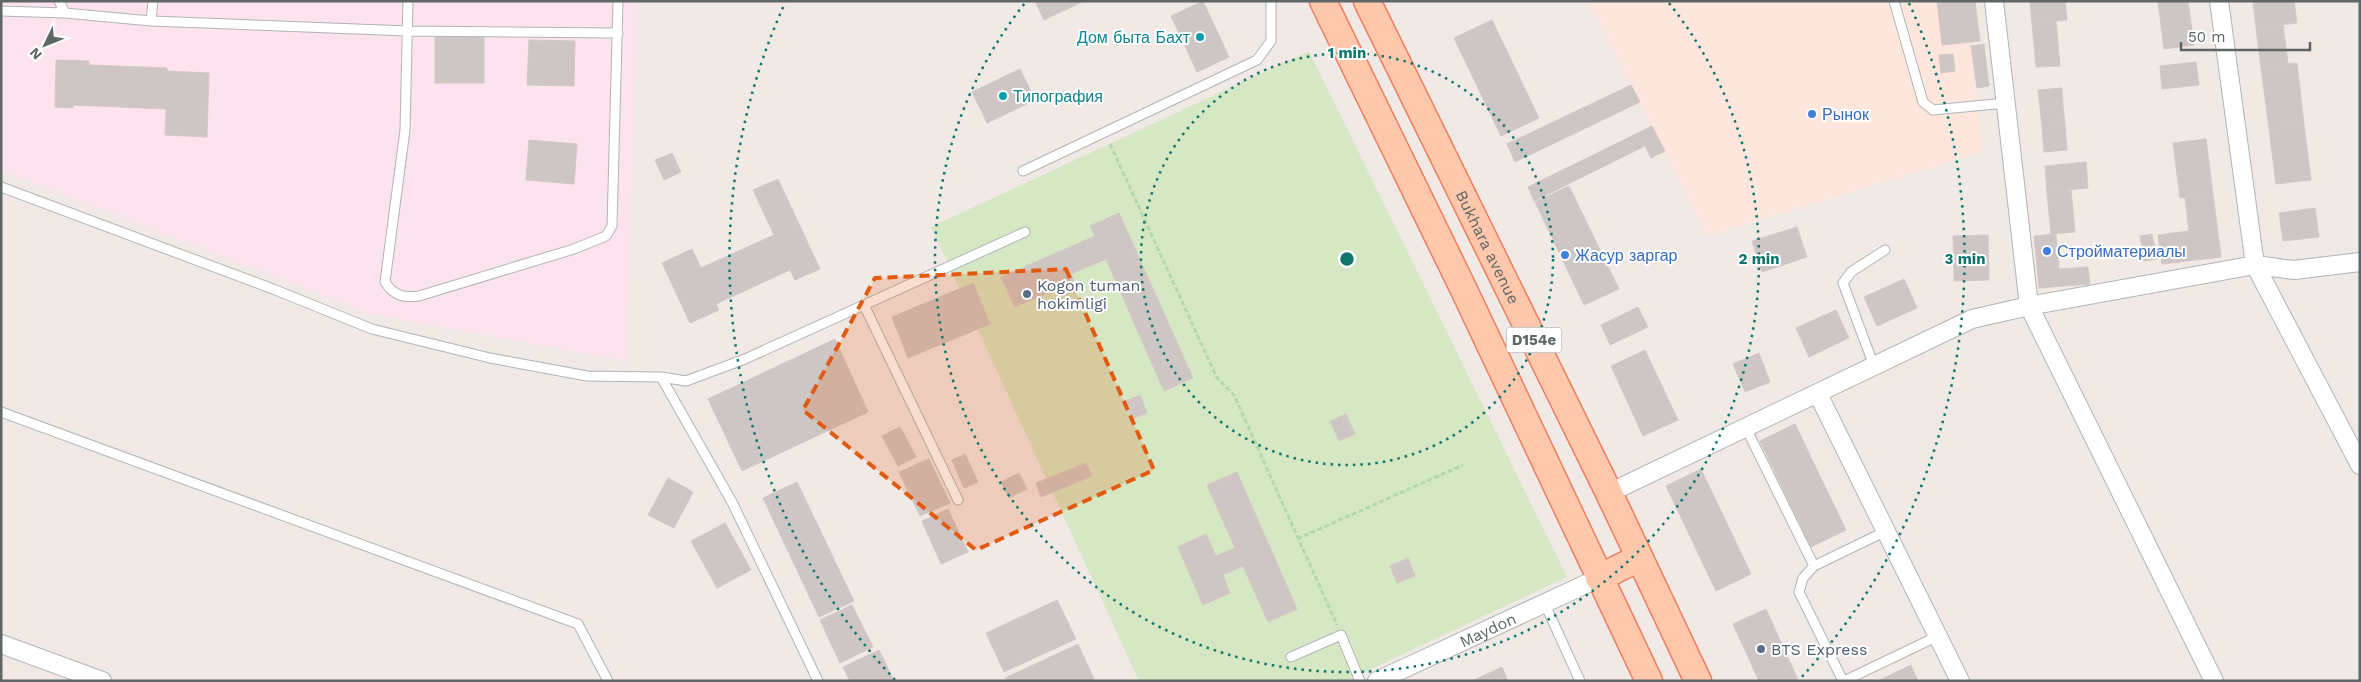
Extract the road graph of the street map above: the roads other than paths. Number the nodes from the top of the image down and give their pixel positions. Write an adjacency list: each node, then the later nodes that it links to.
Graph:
1 (59, 1): 12 (lane)
2 (153, 1): 13 (lane)
3 (408, 1): 14 (lane)
4 (618, 1): 15 (lane)
5 (1271, 1): 17 (lane)
6 (1323, 1): 36 (main road, D154e)
7 (1367, 1): 31 (main road, Bukhara avenue / D154e)
8 (1894, 1): 16 (lane)
9 (1994, 1): 16 (street)
10 (2219, 1): 22 (street)
11 (1, 11): 12 (lane)
12 (66, 13): 13 (lane)
13 (151, 21): 14 (lane)
14 (407, 31): 15 (lane); 15 (lane)
15 (618, 33)
16 (2006, 103): 24 (street)
17 (1023, 171)
18 (1, 187): 26 (lane)
19 (1025, 232): 23 (lane)
20 (1885, 250): 25 (lane)
21 (2360, 262): 22 (street)
22 (2255, 265): 24 (street); 30 (street)
23 (864, 305): 26 (lane); 32 (lane)
24 (2029, 306): 25 (street); 51 (street)
25 (1874, 366): 27 (street)
26 (661, 377): 43 (lane)
27 (1818, 394): 29 (street); 33 (street)
28 (1, 412): 42 (lane)
29 (1746, 428): 31 (street); 35 (lane)
30 (2360, 464)
31 (1609, 493): 34 (main road, Bukhara avenue / D154e)
32 (958, 500)
33 (1886, 531): 35 (lane); 38 (street)
34 (1639, 558): 36 (main road); 48 (main road, Bukhara avenue / D154e)
35 (1814, 566): 49 (lane)
36 (1599, 578): 37 (street, Maydon); 47 (main road, D154e)
37 (1544, 602): 45 (street, Maydon); 46 (lane)
38 (1938, 636): 49 (lane); 50 (street)
39 (1, 644): 41 (street)
40 (1292, 657): 44 (lane)
41 (102, 681)
42 (608, 681)
43 (818, 681)
44 (1360, 681)
45 (1377, 681)
46 (1580, 681)
47 (1649, 681)
48 (1698, 681)
49 (1844, 681)
50 (1960, 681)
51 (2214, 681)

